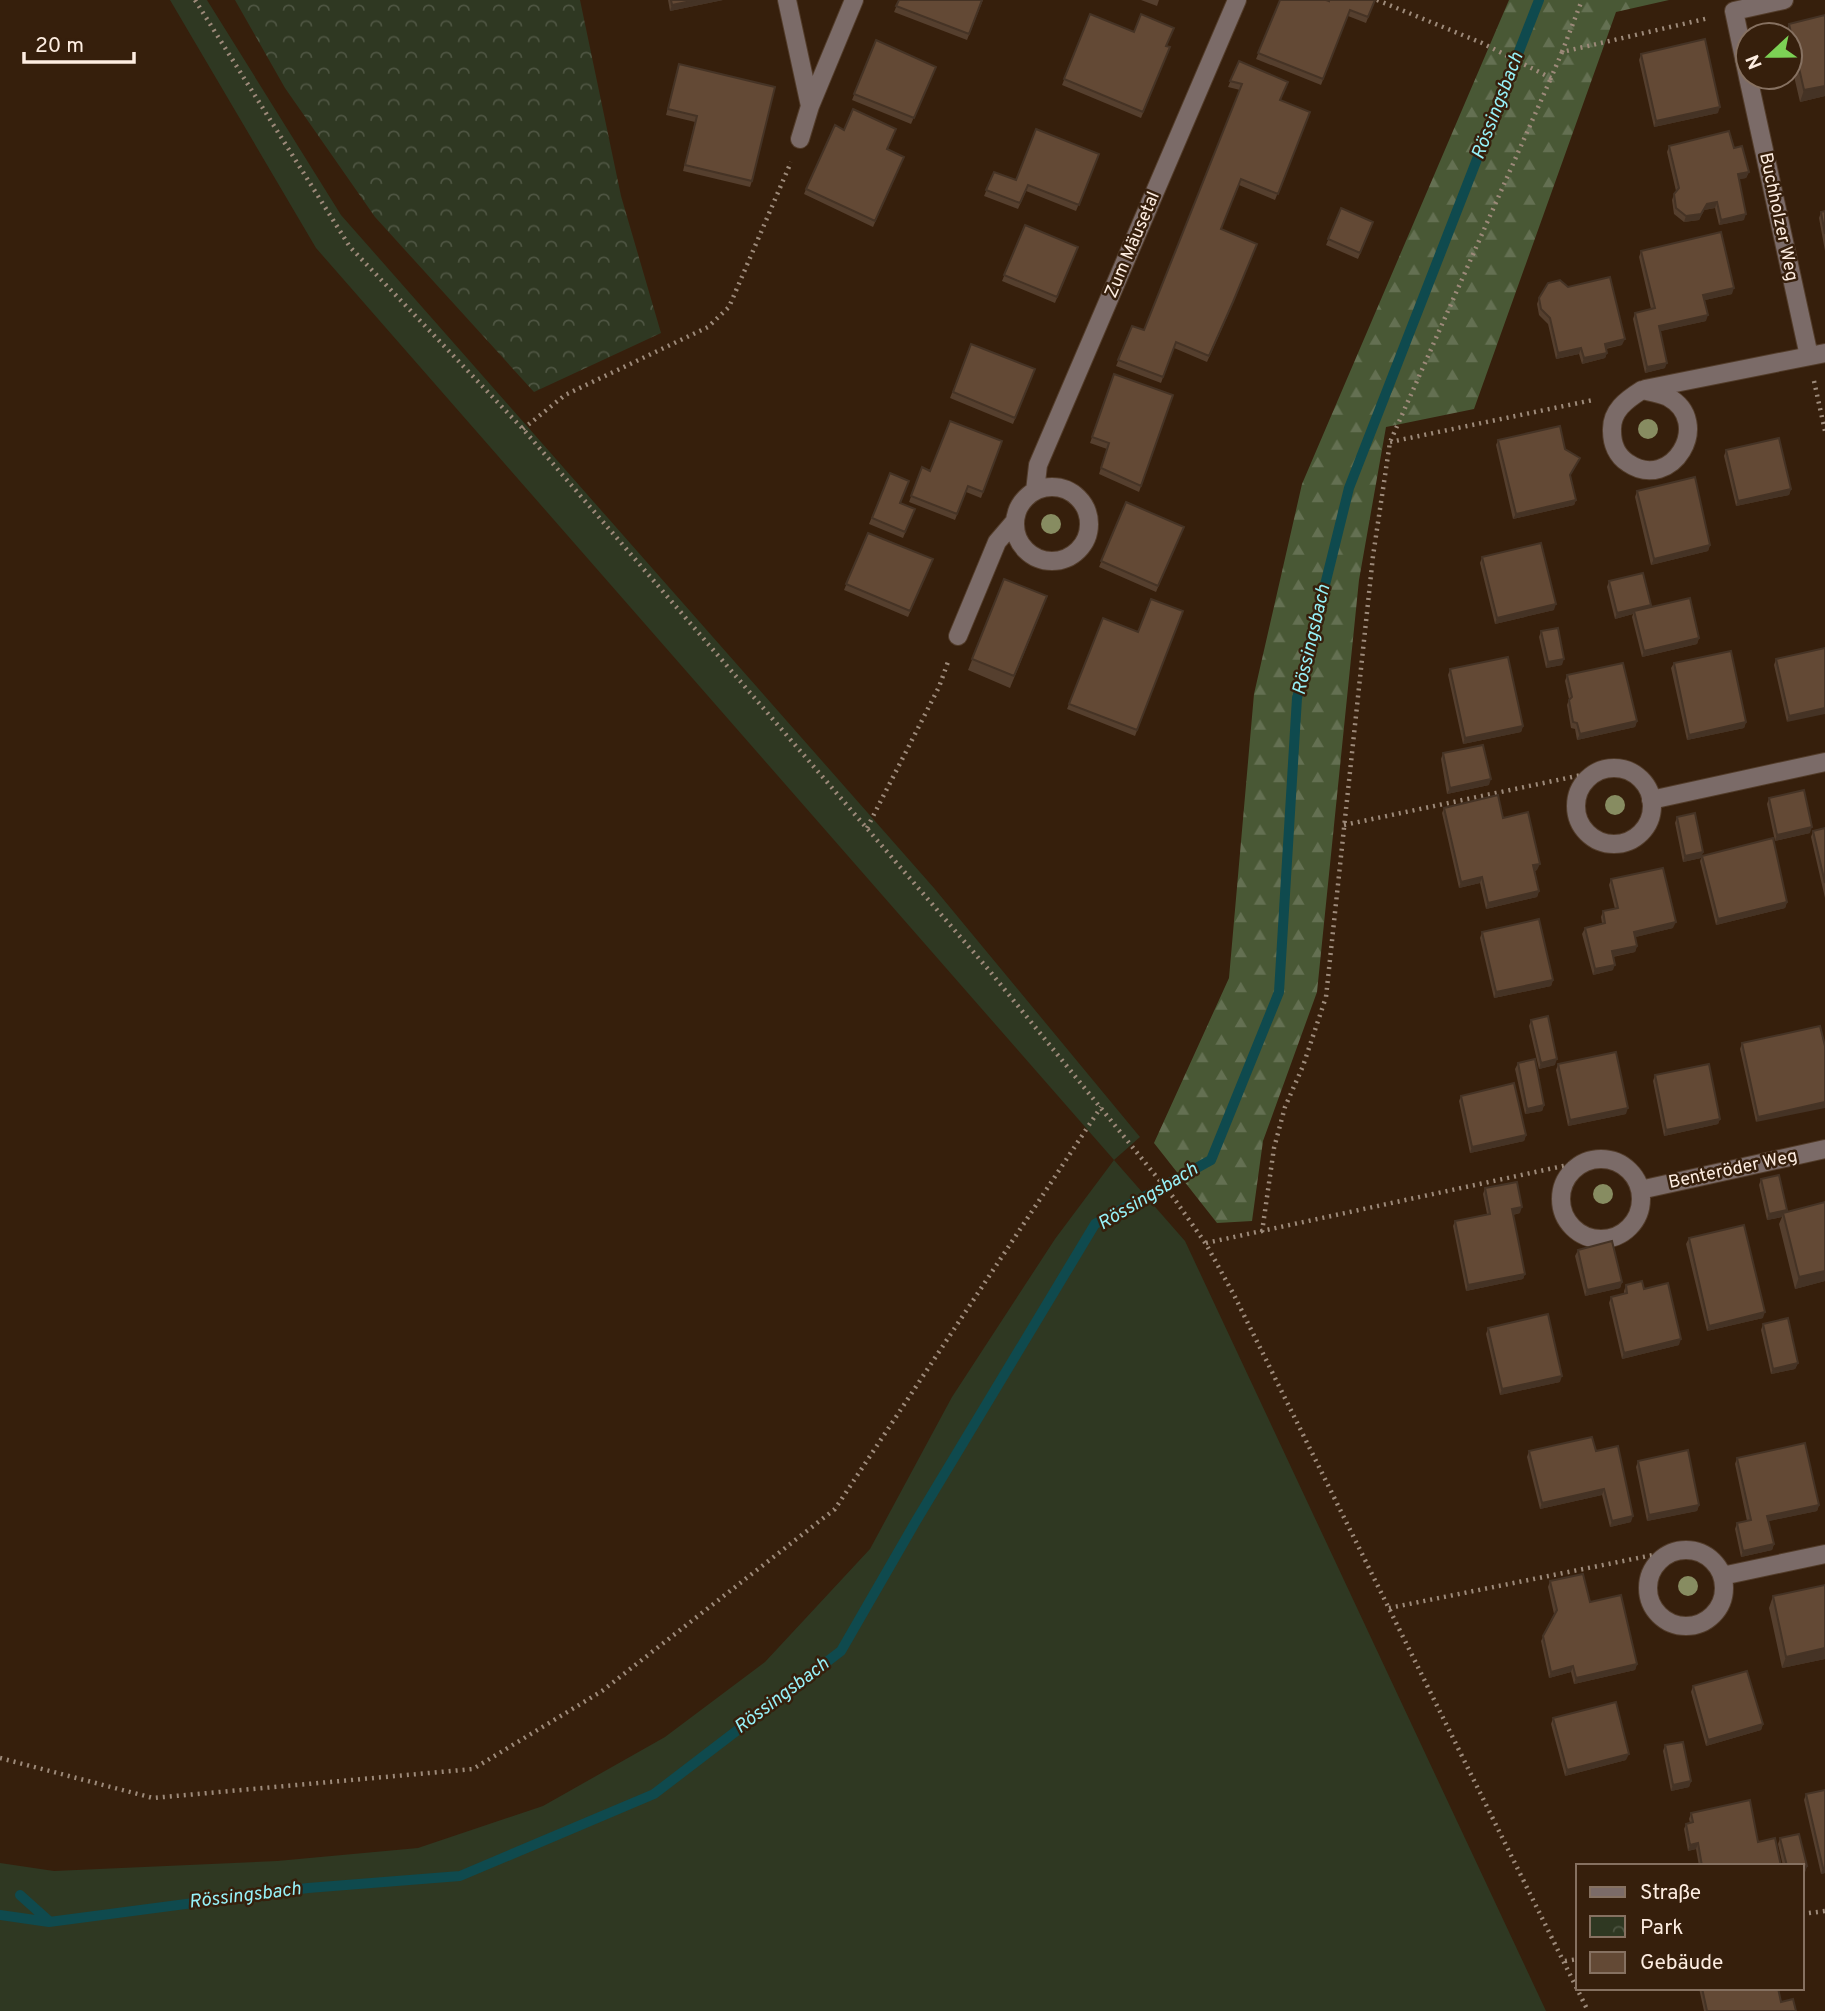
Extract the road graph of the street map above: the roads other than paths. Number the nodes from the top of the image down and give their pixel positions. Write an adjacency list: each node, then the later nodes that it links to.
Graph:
1 (788, 0): 7 (street)
2 (854, 0): 7 (street)
3 (1237, 0): 11 (street, Zum Mäusetal)
4 (1784, 0): 5 (street, Buchholzer Weg)
5 (1736, 21)
6 (1751, 91): 9 (street, Buchholzer Weg)
7 (810, 106): 8 (street)
8 (800, 139)
9 (1817, 355): 10 (street)
10 (1642, 390): 10 (street)
11 (1035, 491): 12 (street, Zum Mäusetal); 12 (street)
12 (1015, 521): 13 (street, Zum Mäusetal)
13 (958, 636)
14 (1825, 762): 15 (street)
15 (1651, 800): 15 (street)
16 (1825, 1149): 17 (street, Benteröder Weg)
17 (1640, 1190): 17 (street)
18 (1825, 1554): 19 (street)
19 (1722, 1576): 19 (street)

